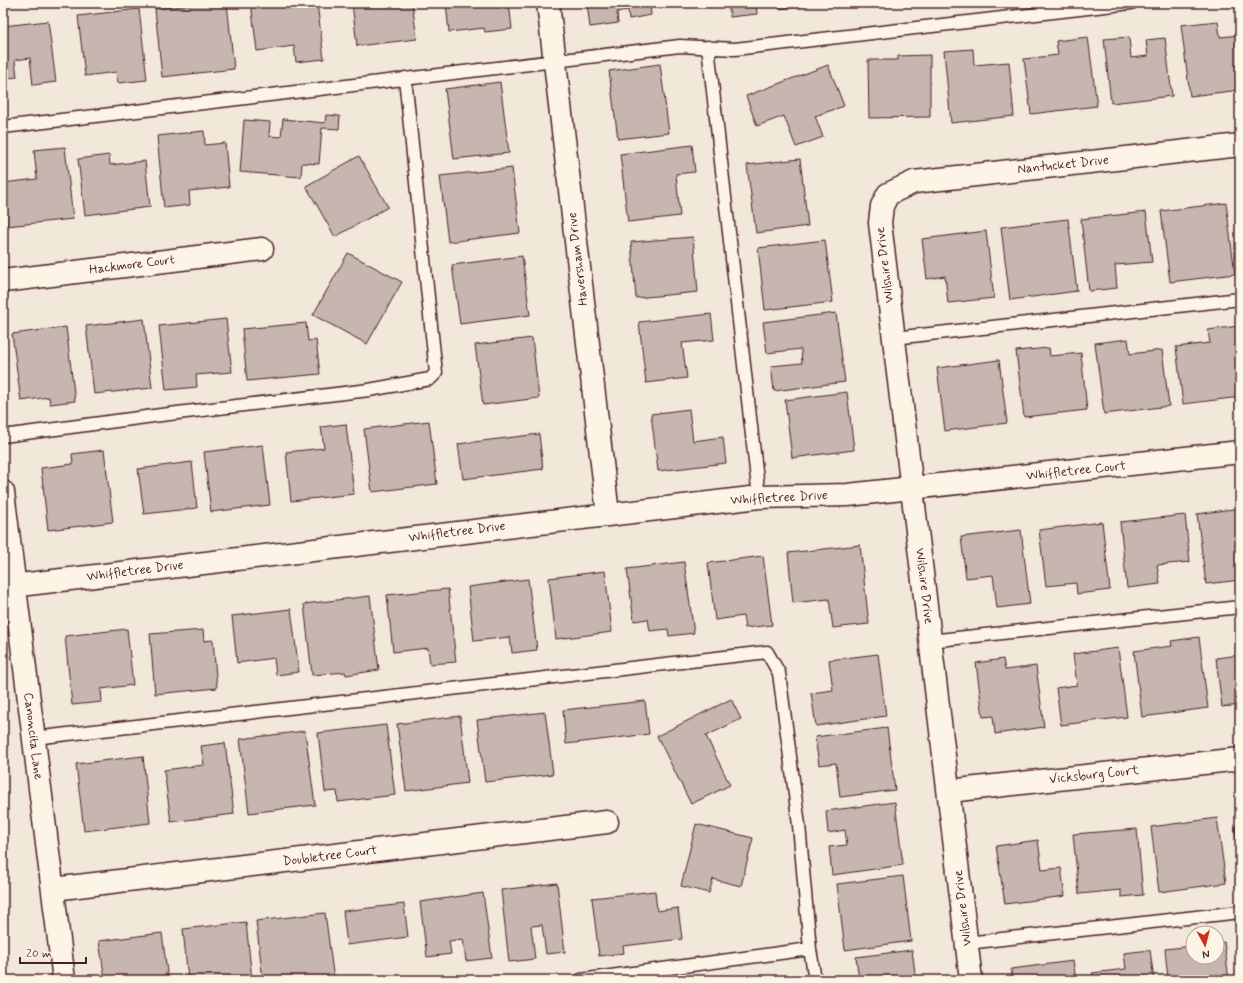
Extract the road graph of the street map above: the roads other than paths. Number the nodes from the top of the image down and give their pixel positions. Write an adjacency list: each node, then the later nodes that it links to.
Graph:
1 (548, 3): 4 (street, Haversham Drive)
2 (1131, 3): 3 (lane)
3 (708, 47): 4 (lane); 17 (lane)
4 (554, 60): 5 (lane); 18 (street, Haversham Drive)
5 (405, 78): 6 (lane); 13 (lane)
6 (3, 127)
7 (1240, 145): 8 (street, Nantucket Drive)
8 (888, 194): 12 (street, Wilshire Drive)
9 (262, 249): 10 (street, Hackmore Court)
10 (3, 281)
11 (1240, 299): 12 (lane)
12 (894, 338): 15 (street, Wilshire Drive)
13 (3, 436)
14 (1240, 452): 15 (street, Whiffletree Court)
15 (912, 489): 17 (street, Whiffletree Drive); 21 (street, Wilshire Drive)
16 (3, 492): 19 (street, Canoncita Lane)
17 (758, 497): 18 (street, Whiffletree Drive)
18 (608, 514): 19 (street, Whiffletree Drive)
19 (9, 586): 22 (street, Canoncita Lane)
20 (1240, 607): 21 (lane)
21 (930, 641): 24 (street, Wilshire Drive)
22 (34, 738): 26 (street, Canoncita Lane); 29 (lane)
23 (1240, 759): 24 (street, Vicksburg Court)
24 (949, 791): 28 (street, Wilshire Drive)
25 (607, 822): 26 (street, Doubletree Court)
26 (53, 889): 30 (street, Canoncita Lane)
27 (1240, 912): 28 (lane)
28 (967, 943): 33 (street, Wilshire Drive)
29 (810, 949): 31 (lane); 32 (lane)
30 (64, 980)
31 (581, 980)
32 (815, 980)
33 (971, 980)

